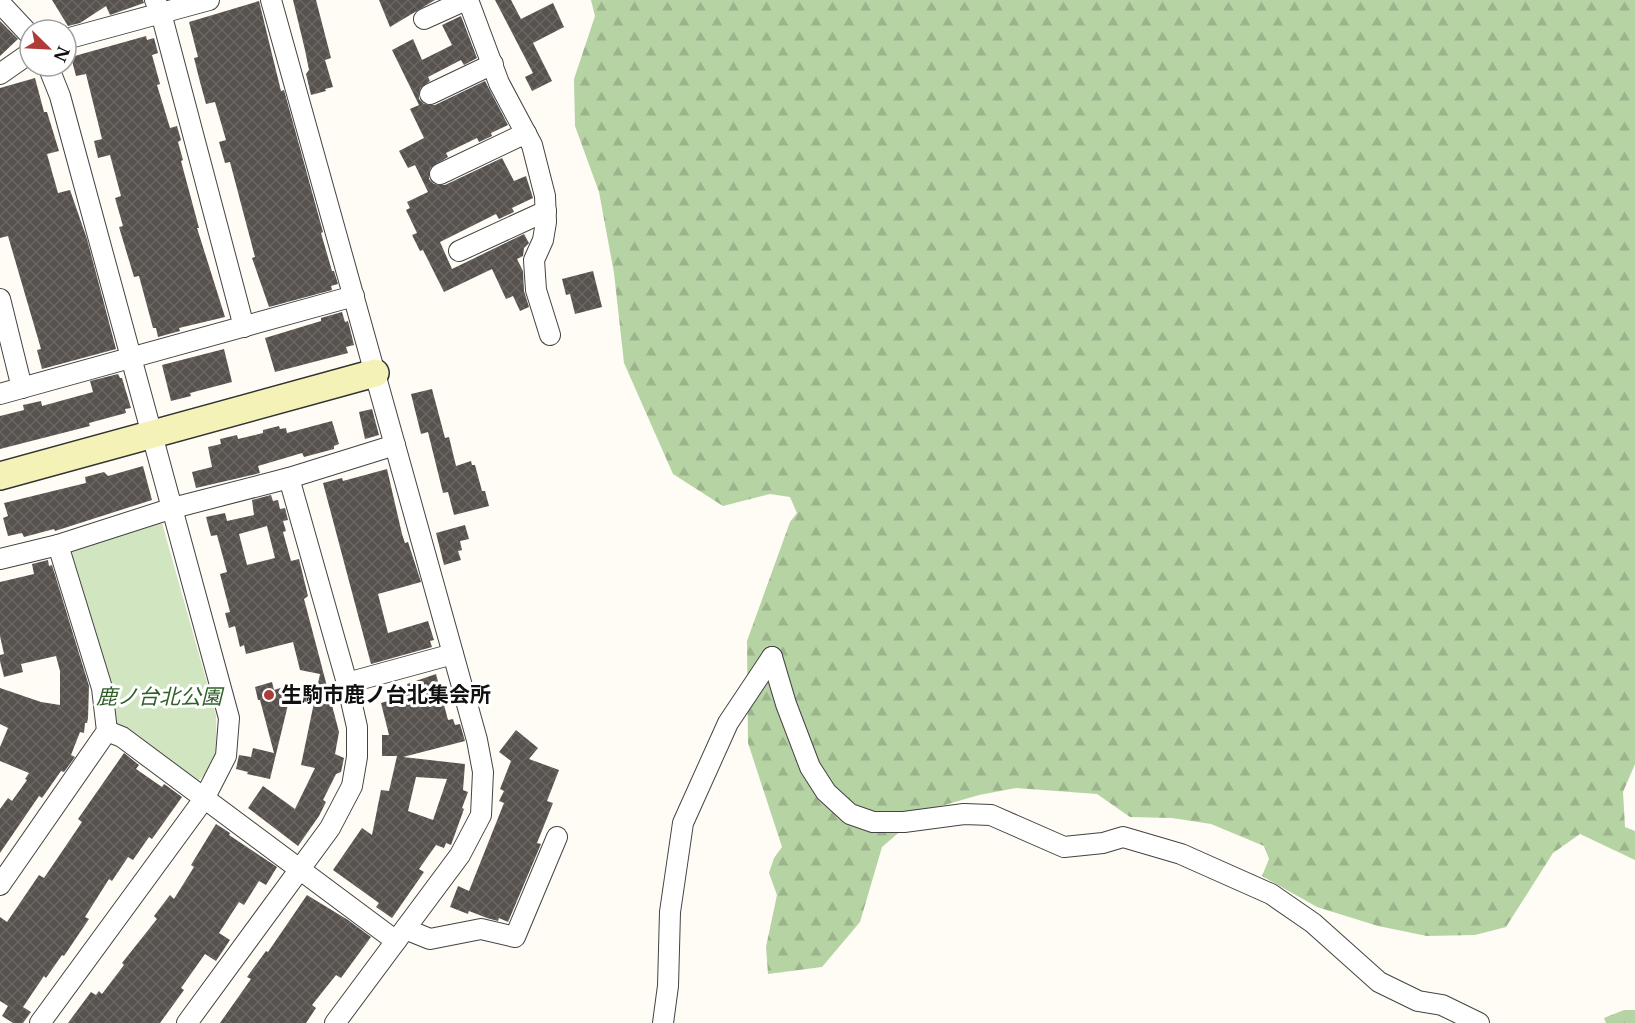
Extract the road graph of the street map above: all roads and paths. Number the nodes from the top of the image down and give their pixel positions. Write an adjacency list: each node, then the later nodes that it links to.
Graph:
1 (209, 0): 5 (street)
2 (271, 0): 18 (street)
3 (467, 0): 6 (street); 10 (street)
4 (0, 3): 7 (street)
5 (158, 7): 8 (street); 20 (street)
6 (424, 19)
7 (18, 22)
8 (78, 35)
9 (18, 61): 11 (street)
10 (493, 64): 13 (street); 14 (street)
11 (0, 74)
12 (53, 78): 22 (street)
13 (430, 94)
14 (526, 133): 15 (street); 16 (street)
15 (440, 174)
16 (546, 211): 17 (street); 21 (street)
17 (459, 251)
18 (354, 296): 20 (street); 23 (street)
19 (0, 299): 24 (street)
20 (244, 327): 22 (street)
21 (550, 335)
22 (132, 358): 24 (street); 26 (street)
23 (375, 373): 26 (street); 27 (street)
24 (22, 388): 25 (street)
25 (0, 394)
26 (153, 434): 28 (street); 30 (street)
27 (395, 446): 29 (street); 33 (street)
28 (0, 476)
29 (289, 478): 30 (street); 34 (street)
30 (173, 508): 31 (street); 36 (street)
31 (58, 544): 32 (street); 35 (street)
32 (0, 559)
33 (453, 654): 34 (street); 40 (street)
34 (346, 683): 38 (street)
35 (107, 731): 36 (street); 39 (street)
36 (204, 799): 38 (street); 41 (street)
37 (556, 837): 40 (street)
38 (300, 870): 40 (street); 42 (street)
39 (0, 885)
40 (400, 935): 43 (street)
41 (40, 1023)
42 (187, 1023)
43 (335, 1023)
44 (663, 1023): 45 (street)
45 (1479, 1023)

